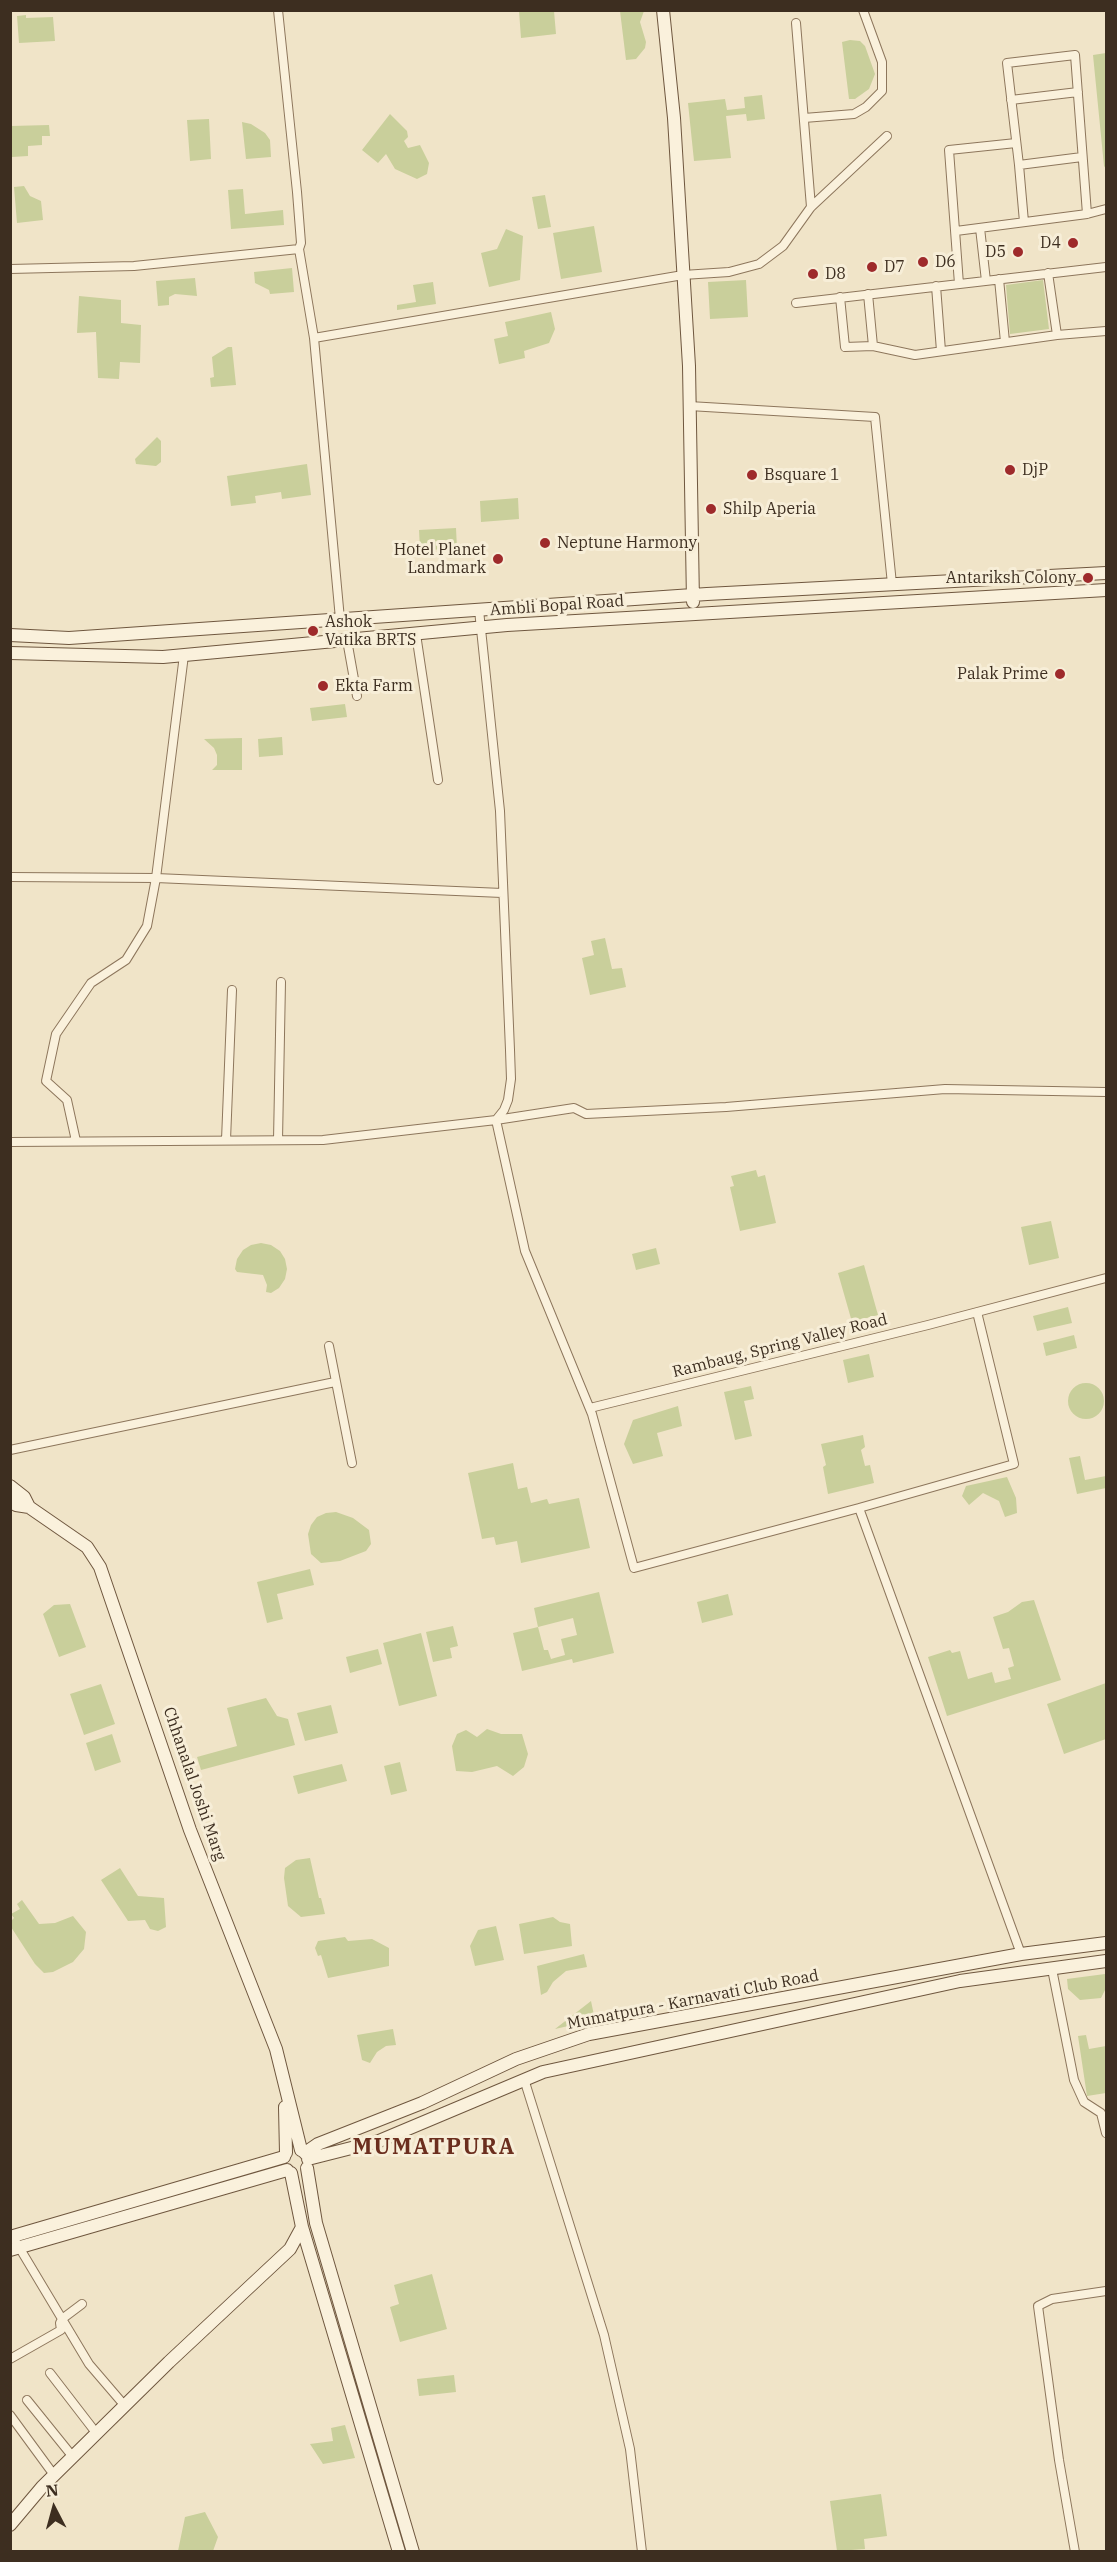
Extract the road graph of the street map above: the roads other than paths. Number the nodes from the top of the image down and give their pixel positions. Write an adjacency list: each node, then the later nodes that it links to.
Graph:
1 (279, 10): 18 (street)
2 (663, 10): 22 (street)
3 (863, 10): 7 (street)
4 (796, 23): 7 (street)
5 (1078, 92): 6 (street); 6 (street); 10 (street)
6 (1011, 100): 9 (street)
7 (804, 118): 12 (street)
8 (887, 136): 12 (street)
9 (1016, 143): 11 (street); 17 (street)
10 (1083, 157): 11 (street); 14 (street)
11 (1019, 165): 15 (street)
12 (811, 207): 22 (street)
13 (1107, 209): 14 (street)
14 (1087, 214): 15 (street)
15 (1024, 222): 16 (street)
16 (980, 228): 17 (street); 24 (street)
17 (956, 231): 25 (street)
18 (299, 249): 20 (street); 32 (street)
19 (1107, 267): 21 (street)
20 (10, 269)
21 (1048, 273): 23 (street); 31 (street)
22 (683, 275): 32 (street); 36 (street)
23 (999, 279): 24 (street); 33 (street)
24 (986, 281): 25 (street)
25 (959, 284): 26 (street)
26 (936, 286): 27 (street); 35 (street)
27 (868, 294): 28 (street); 34 (street)
28 (840, 297): 29 (street); 34 (street)
29 (796, 303)
30 (1107, 331): 31 (street)
31 (1058, 335): 33 (street)
32 (314, 338): 43 (street)
33 (1005, 342): 35 (street)
34 (873, 346): 35 (street)
35 (941, 351)
36 (689, 406): 38 (street); 40 (street)
37 (1107, 573): 38 (street, Ambli Bopal Road)
38 (892, 584): 40 (street, Ambli Bopal Road)
39 (1107, 590): 42 (street, Ambli Bopal Road)
40 (692, 595): 41 (street, Ambli Bopal Road); 42 (street)
41 (479, 610): 43 (street, Ambli Bopal Road); 44 (street)
42 (693, 614): 44 (street, Ambli Bopal Road)
43 (340, 619): 46 (street, Ambli Bopal Road)
44 (482, 628): 45 (street, Ambli Bopal Road); 54 (street)
45 (416, 634): 47 (street, Ambli Bopal Road); 51 (street)
46 (10, 635)
47 (346, 640): 49 (street, Ambli Bopal Road); 50 (street)
48 (10, 653): 49 (street, Ambli Bopal Road)
49 (184, 655): 53 (street)
50 (357, 696)
51 (438, 780)
52 (10, 877): 53 (street)
53 (156, 878): 54 (street); 61 (street)
54 (502, 893): 58 (street)
55 (281, 982): 60 (street)
56 (232, 990): 59 (street)
57 (1107, 1092): 58 (street)
58 (496, 1120): 60 (street); 67 (street)
59 (226, 1140): 60 (street); 61 (street)
60 (278, 1140)
61 (76, 1141): 62 (street)
62 (10, 1142)
63 (1107, 1278): 64 (street, Rambaug, Spring Valley Road)
64 (977, 1312): 67 (street, Rambaug, Spring Valley Road); 73 (street)
65 (329, 1346): 66 (street)
66 (335, 1382): 68 (street); 69 (street)
67 (590, 1408): 73 (street)
68 (10, 1450)
69 (352, 1463)
70 (10, 1486): 72 (street, Chhanalal Joshi Marg)
71 (10, 1501): 72 (street, Chhanalal Joshi Marg)
72 (29, 1507): 79 (street, Chhanalal Joshi Marg)
73 (859, 1508): 75 (street)
74 (1107, 1943): 75 (street, Mumatpura - Karnavati Club Road)
75 (1021, 1954): 82 (street, Mumatpura - Karnavati Club Road)
76 (1107, 1961): 77 (street)
77 (1052, 1969): 78 (street); 80 (street)
78 (524, 2079): 82 (street); 100 (street)
79 (287, 2101): 81 (street, Chhanalal Joshi Marg); 82 (street, Chhanalal Joshi Marg)
80 (1107, 2133)
81 (285, 2155): 82 (street); 83 (street); 85 (street)
82 (305, 2157): 83 (street); 99 (street, Chhanalal Joshi Marg)
83 (289, 2172): 84 (street); 85 (street)
84 (302, 2227): 92 (street); 98 (street)
85 (13, 2243): 88 (street)
86 (1107, 2291): 101 (street)
87 (82, 2304): 88 (street)
88 (62, 2319): 89 (street); 92 (street)
89 (10, 2359)
90 (50, 2373): 94 (street)
91 (27, 2400): 95 (street)
92 (125, 2406): 94 (street)
93 (10, 2415): 96 (street)
94 (97, 2434): 95 (street)
95 (73, 2457): 96 (street)
96 (54, 2475): 97 (street)
97 (10, 2525)
98 (399, 2552)
99 (413, 2552)
100 (642, 2552)
101 (1075, 2552)

